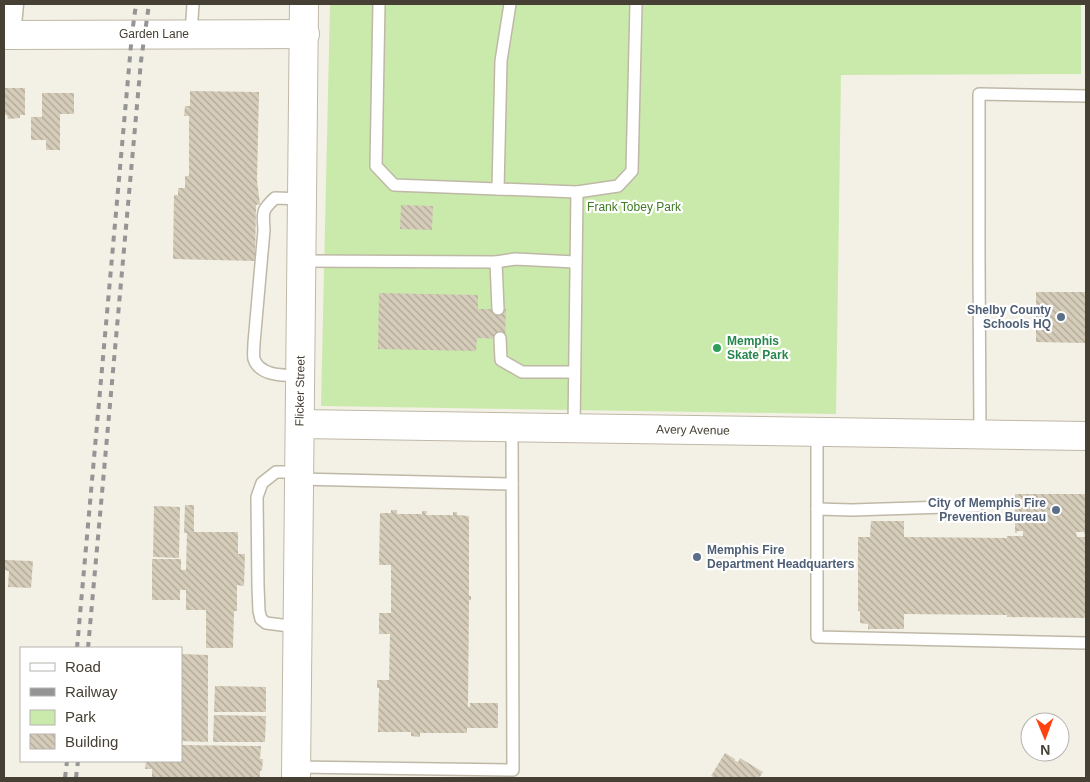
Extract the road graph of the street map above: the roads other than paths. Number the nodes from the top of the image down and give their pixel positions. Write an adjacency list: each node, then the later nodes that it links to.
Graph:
1 (12, 4): 9 (street)
2 (193, 4): 7 (lane)
3 (304, 4): 8 (street, Flicker Street)
4 (379, 4): 11 (lane)
5 (510, 4): 11 (lane)
6 (636, 4): 12 (lane)
7 (191, 34): 8 (street, Garden Lane); 9 (street, Garden Lane)
8 (304, 34): 13 (street, Flicker Street)
9 (6, 35)
10 (1086, 96): 25 (lane)
11 (498, 189): 12 (lane)
12 (577, 192): 16 (lane)
13 (303, 199): 14 (street, Flicker Street); 20 (lane)
14 (302, 261): 15 (lane); 20 (street, Flicker Street)
15 (496, 262): 16 (lane); 17 (lane)
16 (575, 262): 19 (lane)
17 (498, 309)
18 (500, 338): 19 (lane)
19 (574, 372): 23 (lane)
20 (300, 376): 21 (street, Flicker Street)
21 (300, 424): 22 (street, Avery Avenue); 27 (street, Flicker Street)
22 (512, 427): 23 (street, Avery Avenue); 28 (lane)
23 (574, 428): 24 (street, Avery Avenue)
24 (817, 432): 25 (street, Avery Avenue); 30 (lane)
25 (980, 434): 26 (street, Avery Avenue)
26 (1086, 436)
27 (299, 475): 28 (lane); 31 (street, Flicker Street); 31 (lane)
28 (512, 484): 35 (lane)
29 (977, 506): 30 (lane)
30 (817, 509): 32 (lane)
31 (297, 627): 33 (street, Flicker Street)
32 (1086, 643)
33 (296, 773): 34 (lane)
34 (434, 774): 35 (lane)
35 (513, 774)

